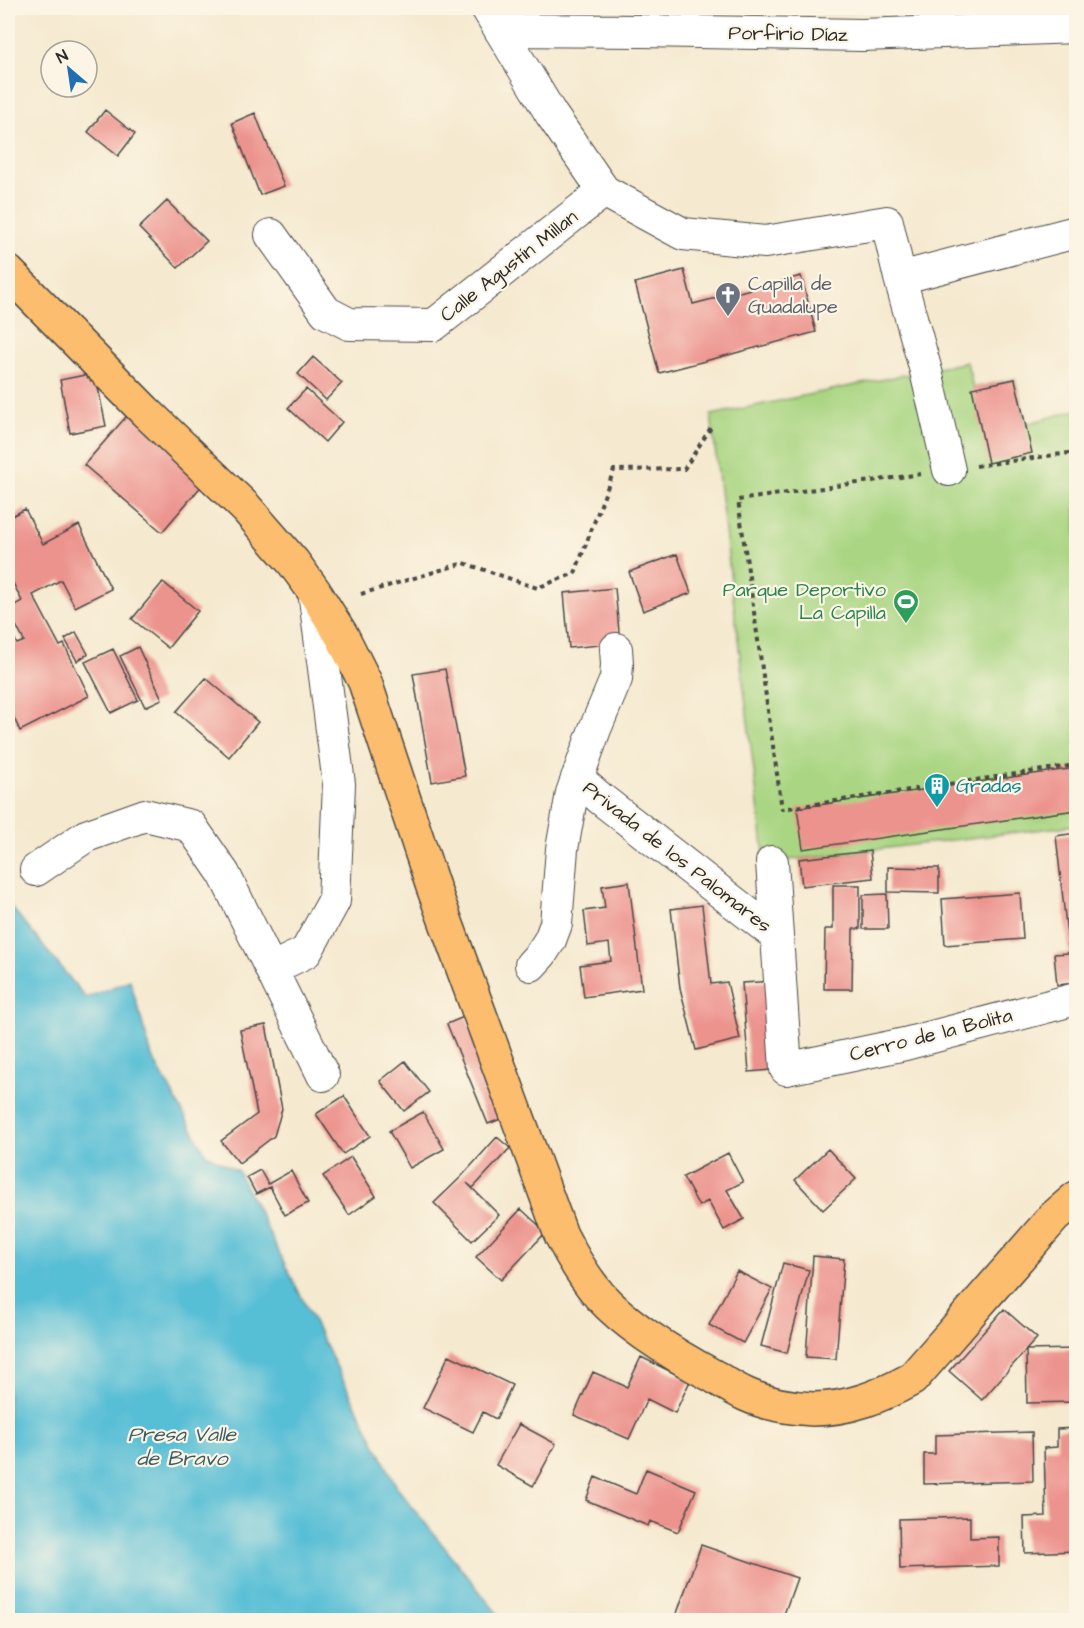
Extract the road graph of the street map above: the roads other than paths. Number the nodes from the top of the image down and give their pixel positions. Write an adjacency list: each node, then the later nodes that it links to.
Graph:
1 (494, 19): 2 (street, Porfirio Díaz); 3 (street)
2 (1077, 27)
3 (609, 194): 5 (street, Calle Agustín Millan); 7 (street)
4 (1077, 232): 7 (street)
5 (271, 235)
6 (8, 272): 9 (main road)
7 (912, 287): 8 (street)
8 (955, 469)
9 (314, 591): 16 (street); 19 (main road)
10 (616, 649): 11 (street)
11 (577, 778): 14 (street, Privada de los Palomares); 15 (street)
12 (772, 862): 14 (street)
13 (36, 870): 16 (street)
14 (777, 936): 17 (street, Cerro de la Bolita)
15 (531, 965)
16 (271, 969): 18 (street)
17 (1077, 999)
18 (323, 1075)
19 (1077, 1198)

